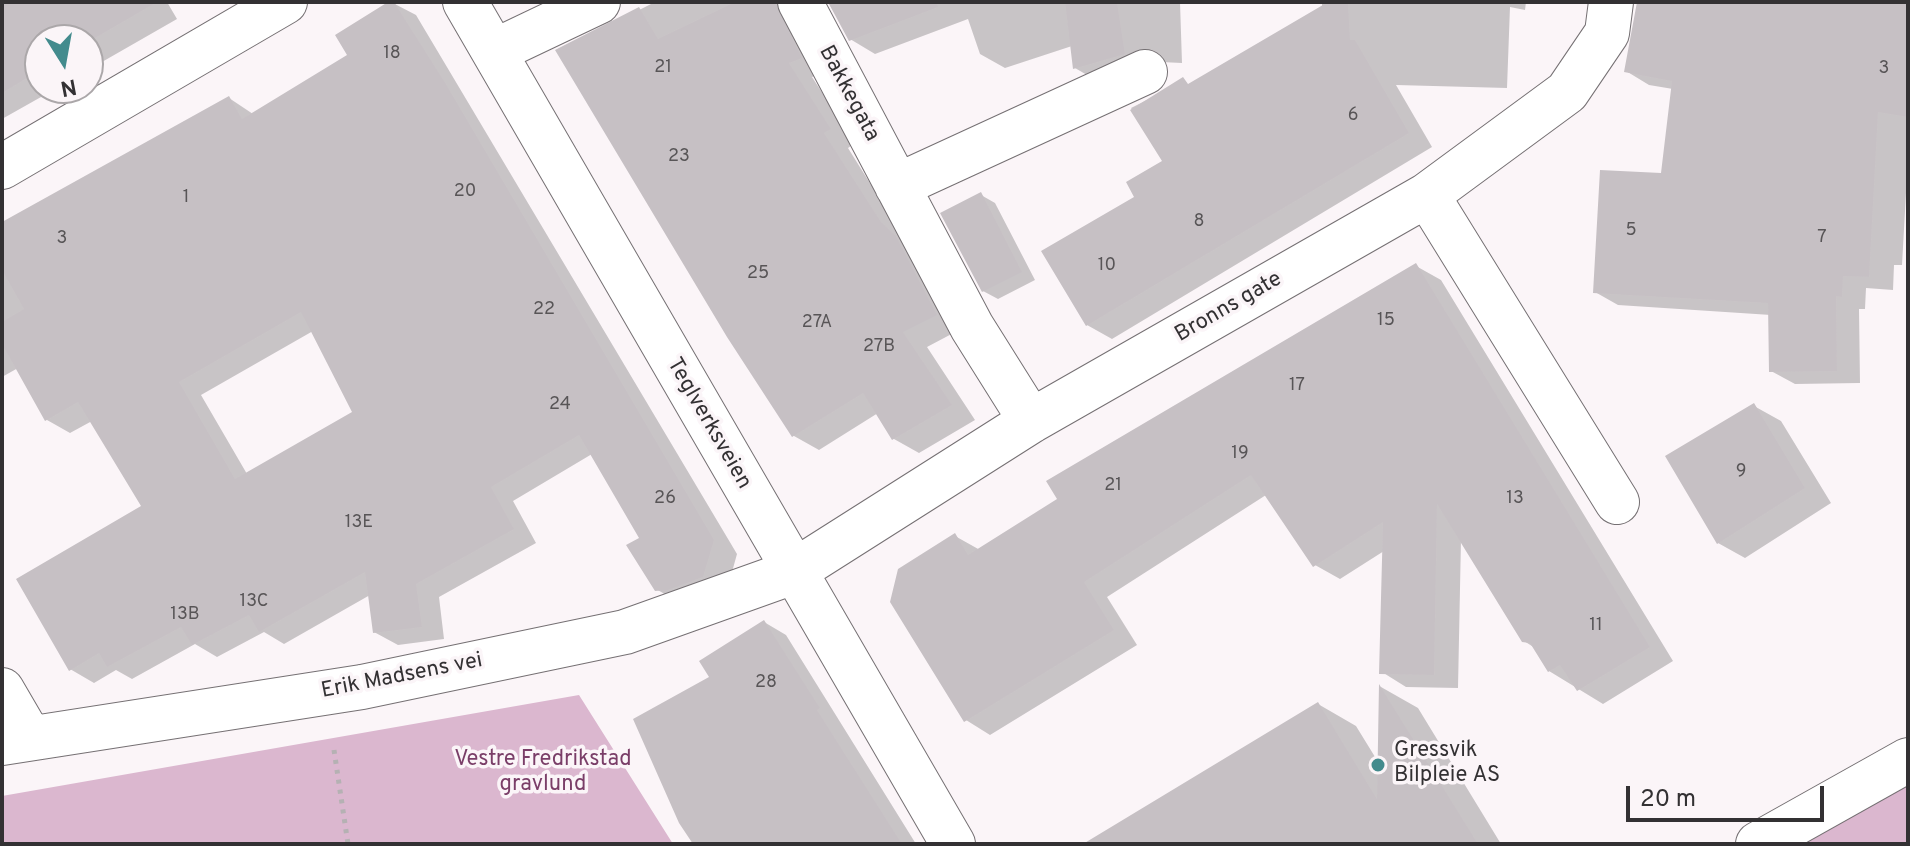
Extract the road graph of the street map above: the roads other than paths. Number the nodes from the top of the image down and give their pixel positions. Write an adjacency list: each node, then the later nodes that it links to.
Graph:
1 (285, 2): 8 (street)
2 (465, 2): 6 (street, Teglverksveien)
3 (598, 2): 6 (street)
4 (800, 2): 9 (street, Bakkegata)
5 (1611, 2): 10 (street, Bronns gate)
6 (495, 51): 13 (street, Teglverksveien)
7 (1145, 72): 9 (street)
8 (2, 167)
9 (897, 186): 11 (street)
10 (1427, 195): 11 (street, Bronns gate); 12 (street)
11 (1031, 421): 13 (street, Bronns gate)
12 (1617, 502)
13 (793, 572): 15 (street, Erik Madsens vei); 17 (street, Teglverksveien)
14 (2, 690): 15 (street)
15 (16, 740)
16 (1908, 760): 18 (street)
17 (953, 844)
18 (1758, 844)

